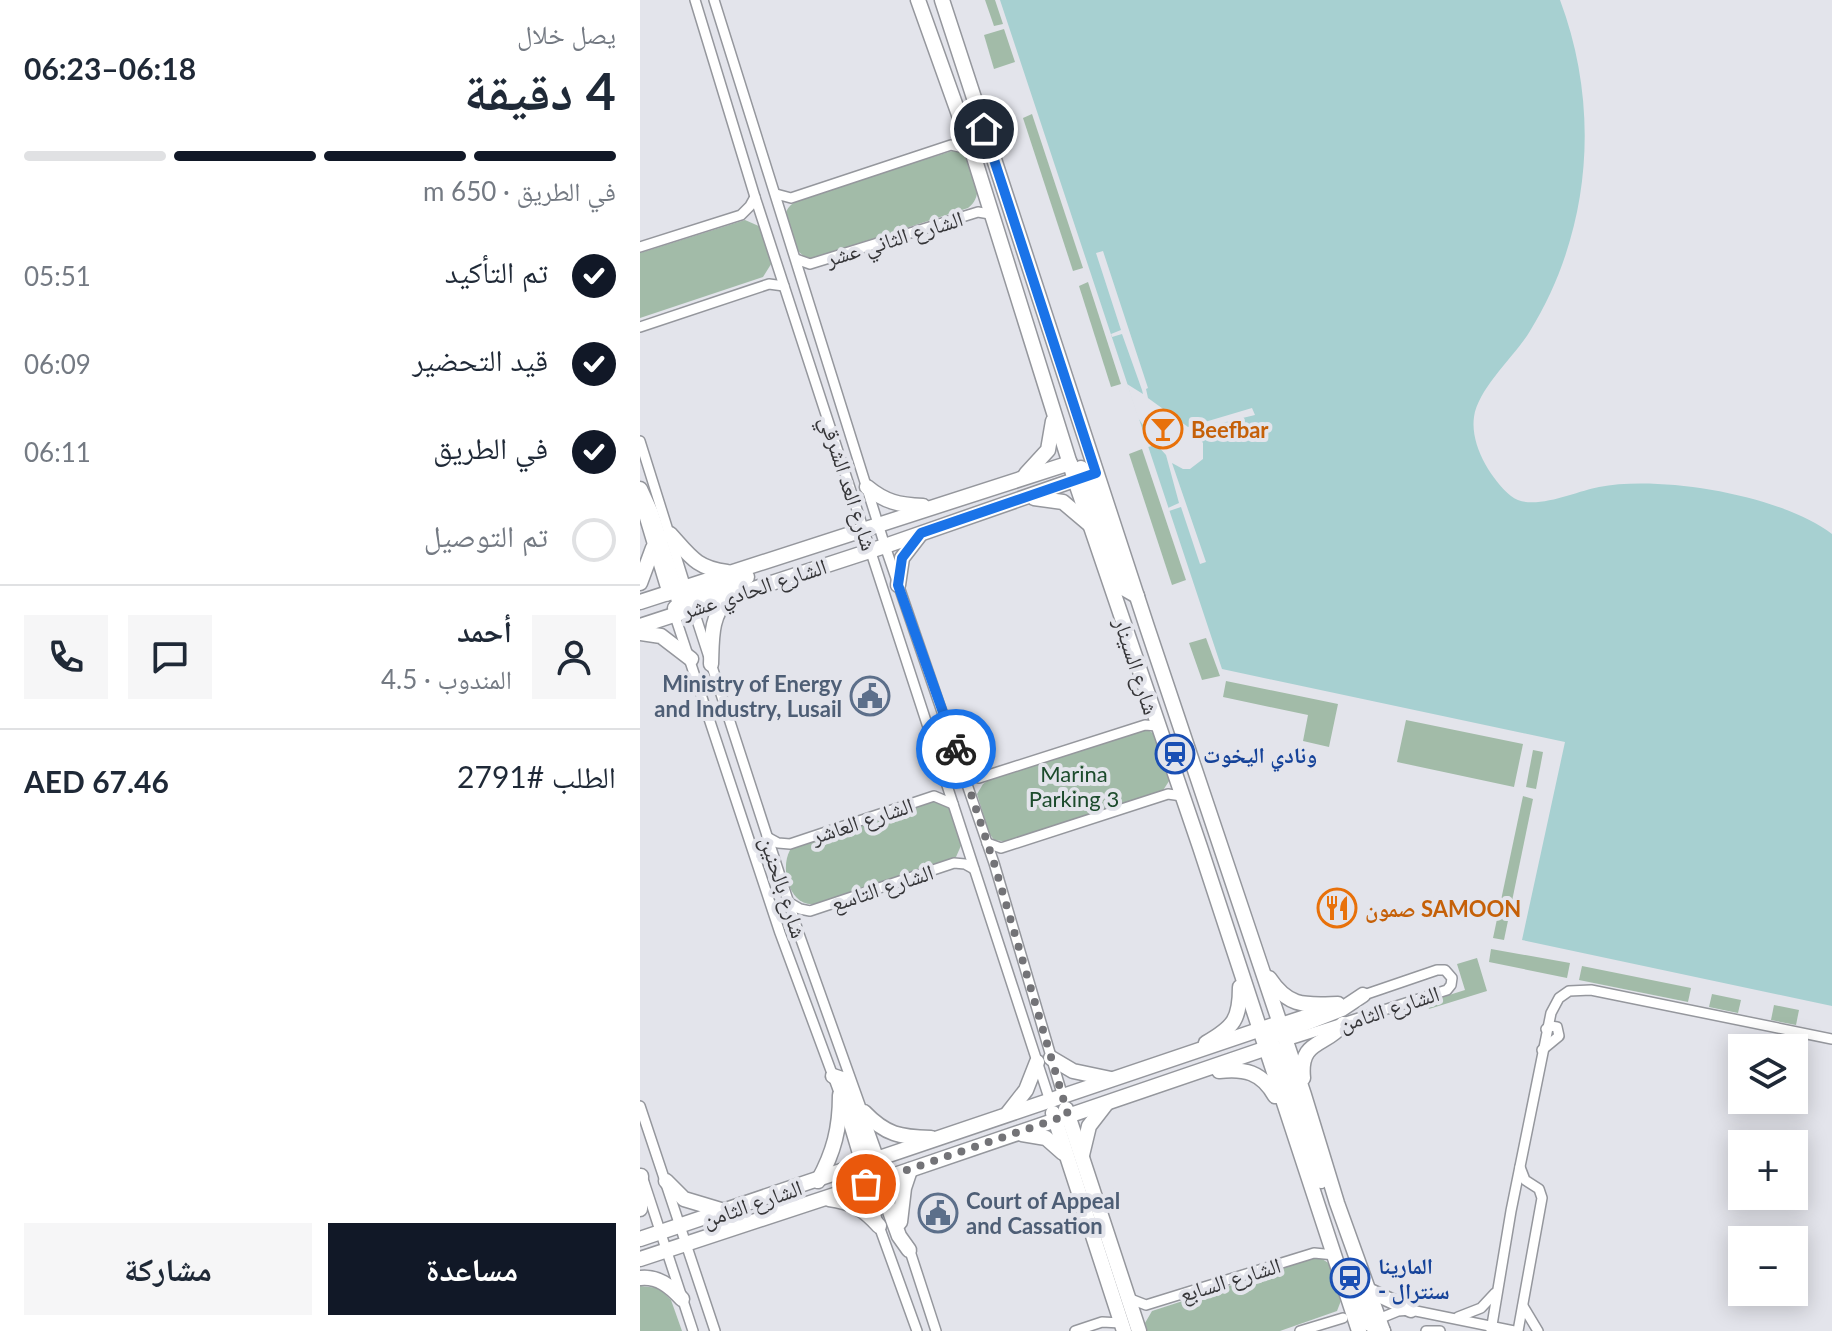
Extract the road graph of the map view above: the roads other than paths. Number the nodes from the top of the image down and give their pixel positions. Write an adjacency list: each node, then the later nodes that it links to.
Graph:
1 (695, 0): 9 (street, شارع العد الشرقي)
2 (714, 0): 8 (street, شارع العد الشرقي)
3 (918, 0): 5 (street)
4 (942, 0): 26 (street, شارع السينار)
5 (962, 124): 6 (street); 7 (street)
6 (951, 145): 7 (street); 10 (street)
7 (973, 154): 11 (street)
8 (776, 194): 10 (street); 12 (street, شارع العد الشرقي)
9 (755, 197): 13 (street); 14 (street, شارع العد الشرقي)
10 (791, 198): 12 (street)
11 (984, 208): 17 (street, الشارع الثاني عشر); 23 (street)
12 (782, 214): 16 (street, شارع العد الشرقي)
13 (741, 215): 14 (street); 15 (street)
14 (763, 221): 18 (street, شارع العد الشرقي)
15 (640, 247)
16 (796, 259): 17 (street, الشارع الثاني عشر); 19 (street, شارع العد الشرقي)
17 (810, 264): 19 (street, الشارع الثاني عشر)
18 (778, 269): 20 (street); 21 (street, شارع العد الشرقي)
19 (803, 279): 28 (street, شارع العد الشرقي)
20 (769, 284): 21 (street); 22 (street)
21 (784, 286): 34 (street, شارع العد الشرقي)
22 (640, 327)
23 (1054, 412): 25 (street); 27 (street)
24 (640, 441): 36 (street, شارع بالحنين)
25 (1070, 463): 26 (street); 27 (street, الشارع الحادي عشر)
26 (1086, 476): 30 (street, الشارع الحادي عشر); 33 (street, شارع السينار); 72 (street, شارع السينار)
27 (1021, 479): 32 (street, الشارع الحادي عشر)
28 (867, 487): 32 (street); 34 (street, شارع العد الشرقي)
29 (640, 489): 44 (street)
30 (1026, 497): 33 (street); 35 (street, الشارع الحادي عشر)
31 (640, 503): 37 (street, شارع بالحنين)
32 (936, 506): 34 (street, الشارع الحادي عشر)
33 (1090, 526): 51 (street, شارع السينار)
34 (871, 527): 38 (street, شارع العد الشرقي); 38 (street, شارع العد الشرقي); 39 (street, الشارع الحادي عشر)
35 (921, 533): 38 (street, الشارع الحادي عشر); 42 (street)
36 (670, 534): 40 (street); 44 (street, شارع بالحنين)
37 (653, 548): 41 (street); 44 (street, شارع بالحنين)
38 (878, 548): 42 (street, شارع العد الشرقي); 43 (street, الشارع الحادي عشر); 53 (street, شارع العد الشرقي)
39 (769, 560): 40 (street, الشارع الحادي عشر); 44 (street)
40 (732, 573): 44 (street, الشارع الحادي عشر)
41 (640, 583)
42 (898, 585): 52 (street, شارع العد الشرقي)
43 (730, 596): 44 (street, الشارع الحادي عشر); 50 (street)
44 (680, 600): 45 (street, الشارع الحادي عشر); 46 (street); 47 (street, الشارع الحادي عشر); 49 (street, شارع بالحنين); 50 (street, شارع بالحنين)
45 (640, 602)
46 (640, 616)
47 (640, 626)
48 (640, 633): 49 (street)
49 (691, 659): 82 (street, شارع بالحنين)
50 (711, 664): 59 (street, شارع بالحنين)
51 (1151, 721): 54 (street); 56 (street, شارع السينار)
52 (964, 773): 54 (street); 55 (street, شارع العد الشرقي)
53 (944, 778): 57 (street, الشارع العاشر); 58 (street, شارع العد الشرقي)
54 (979, 778): 55 (street)
55 (971, 792): 60 (street, شارع العد الشرقي)
56 (1175, 795): 63 (street); 71 (street, شارع السينار)
57 (934, 796): 58 (street, الشارع العاشر); 61 (street, الشارع العاشر)
58 (953, 804): 62 (street, شارع العد الشرقي)
59 (767, 837): 61 (street, الشارع العاشر); 66 (street, شارع بالحنين)
60 (987, 843): 63 (street); 65 (street, شارع العد الشرقي)
61 (790, 844): 66 (street, الشارع العاشر)
62 (966, 844): 64 (street, الشارع التاسع); 67 (street, شارع العد الشرقي)
63 (1001, 848): 65 (street)
64 (954, 863): 67 (street, الشارع التاسع); 69 (street, الشارع التاسع)
65 (994, 863): 80 (street, شارع العد الشرقي)
66 (776, 866): 68 (street, شارع بالحنين)
67 (974, 869): 80 (street, شارع العد الشرقي)
68 (788, 902): 69 (street, الشارع التاسع); 70 (street, شارع بالحنين)
69 (810, 911): 70 (street, الشارع التاسع)
70 (799, 934): 91 (street, شارع بالحنين)
71 (1228, 936): 73 (street, شارع السينار); 77 (street)
72 (1260, 970): 75 (street); 77 (street, شارع السينار)
73 (1240, 974): 77 (street, شارع السينار); 79 (street)
74 (1363, 995): 75 (street, الشارع الثامن); 76 (street, الشارع الثامن); 77 (street)
75 (1338, 1004): 77 (street, الشارع الثامن)
76 (1343, 1024): 77 (street, الشارع الثامن); 86 (street)
77 (1272, 1036): 79 (street, الشارع الثامن); 81 (street, الشارع الثامن); 84 (street); 86 (street, شارع السينار); 89 (street, شارع السينار); 108 (street)
78 (1832, 1039): 99 (street)
79 (1195, 1053): 83 (street, الشارع الثامن)
80 (1044, 1060): 83 (street); 87 (street, شارع العد الشرقي); 87 (street, شارع العد الشرقي); 92 (street)
81 (1199, 1072): 84 (street, الشارع الثامن); 89 (street)
82 (833, 1076): 85 (street, شارع بالحنين); 101 (street)
83 (1116, 1080): 87 (street, الشارع الثامن)
84 (1154, 1087): 88 (street, الشارع الثامن)
85 (840, 1095): 101 (street, شارع بالحنين); 104 (street)
86 (1304, 1095): 108 (street, شارع السينار)
87 (1056, 1099): 92 (street, الشارع الثامن); 93 (street, شارع العد الشرقي)
88 (1106, 1103): 93 (street, الشارع الثامن); 97 (street)
89 (1282, 1103): 116 (street, شارع السينار)
90 (640, 1106): 103 (street)
91 (864, 1112): 96 (street); 101 (street, شارع بالحنين)
92 (1008, 1114): 94 (street, الشارع الثامن)
93 (1062, 1117): 95 (street, الشارع الثامن); 97 (street, شارع العد الشرقي); 98 (street, شارع العد الشرقي)
94 (972, 1127): 96 (street, الشارع الثامن); 101 (street)
95 (1018, 1133): 98 (street); 100 (street, الشارع الثامن)
96 (939, 1139): 101 (street, الشارع الثامن)
97 (1082, 1155): 128 (street, شارع العد الشرقي)
98 (1065, 1156): 128 (street, شارع العد الشرقي)
99 (1520, 1167): 105 (street); 106 (street)
100 (910, 1170): 101 (street, الشارع الثامن); 112 (street)
101 (874, 1172): 104 (street, الشارع الثامن); 107 (street, الشارع الثامن); 111 (street); 112 (street, شارع بالحنين); 113 (street, شارع بالحنين); 120 (street)
102 (641, 1174): 109 (street); 115 (street)
103 (666, 1181): 110 (street); 114 (street)
104 (818, 1181): 110 (street, الشارع الثامن)
105 (1530, 1185): 106 (street); 130 (street)
106 (1515, 1190): 126 (street)
107 (825, 1198): 111 (street, الشارع الثامن); 113 (street)
108 (1337, 1203): 125 (street, شارع السينار)
109 (640, 1209)
110 (724, 1211): 114 (street, الشارع الثامن)
111 (778, 1214): 118 (street, الشارع الثامن)
112 (900, 1222): 120 (street, شارع بالحنين)
113 (879, 1226): 140 (street, شارع بالحنين)
114 (681, 1228): 115 (street, الشارع الثامن); 118 (street)
115 (662, 1232): 117 (street, الشارع الثامن); 119 (street)
116 (1329, 1237): 121 (street, الشارع السابع); 122 (street, شارع السينار)
117 (640, 1239)
118 (687, 1244): 119 (street, الشارع الثامن); 139 (street)
119 (667, 1250): 123 (street, الشارع الثامن); 127 (street)
120 (909, 1250): 141 (street, شارع بالحنين)
121 (1314, 1253): 122 (street, الشارع السابع); 129 (street, الشارع السابع)
122 (1335, 1255): 136 (street, شارع السينار)
123 (640, 1259)
124 (640, 1278): 127 (street)
125 (1368, 1290): 131 (street); 136 (street, شارع السينار)
126 (1497, 1291): 133 (street); 137 (street)
127 (682, 1299): 138 (street)
128 (1121, 1300): 129 (street); 134 (street); 135 (street, شارع العد الشرقي)
129 (1146, 1305): 135 (street)
130 (1523, 1306): 146 (street); 147 (street)
131 (1411, 1310): 133 (street); 136 (street)
132 (1343, 1318): 143 (street)
133 (1455, 1318): 137 (street)
134 (1102, 1322): 135 (street); 142 (street)
135 (1130, 1327)
136 (1373, 1328)
137 (1491, 1328): 146 (street)
138 (693, 1331)
139 (715, 1331)
140 (917, 1331)
141 (936, 1331)
142 (1075, 1331)
143 (1300, 1331)
144 (1426, 1331): 145 (street)
145 (1440, 1331)
146 (1516, 1331)
147 (1538, 1331)

